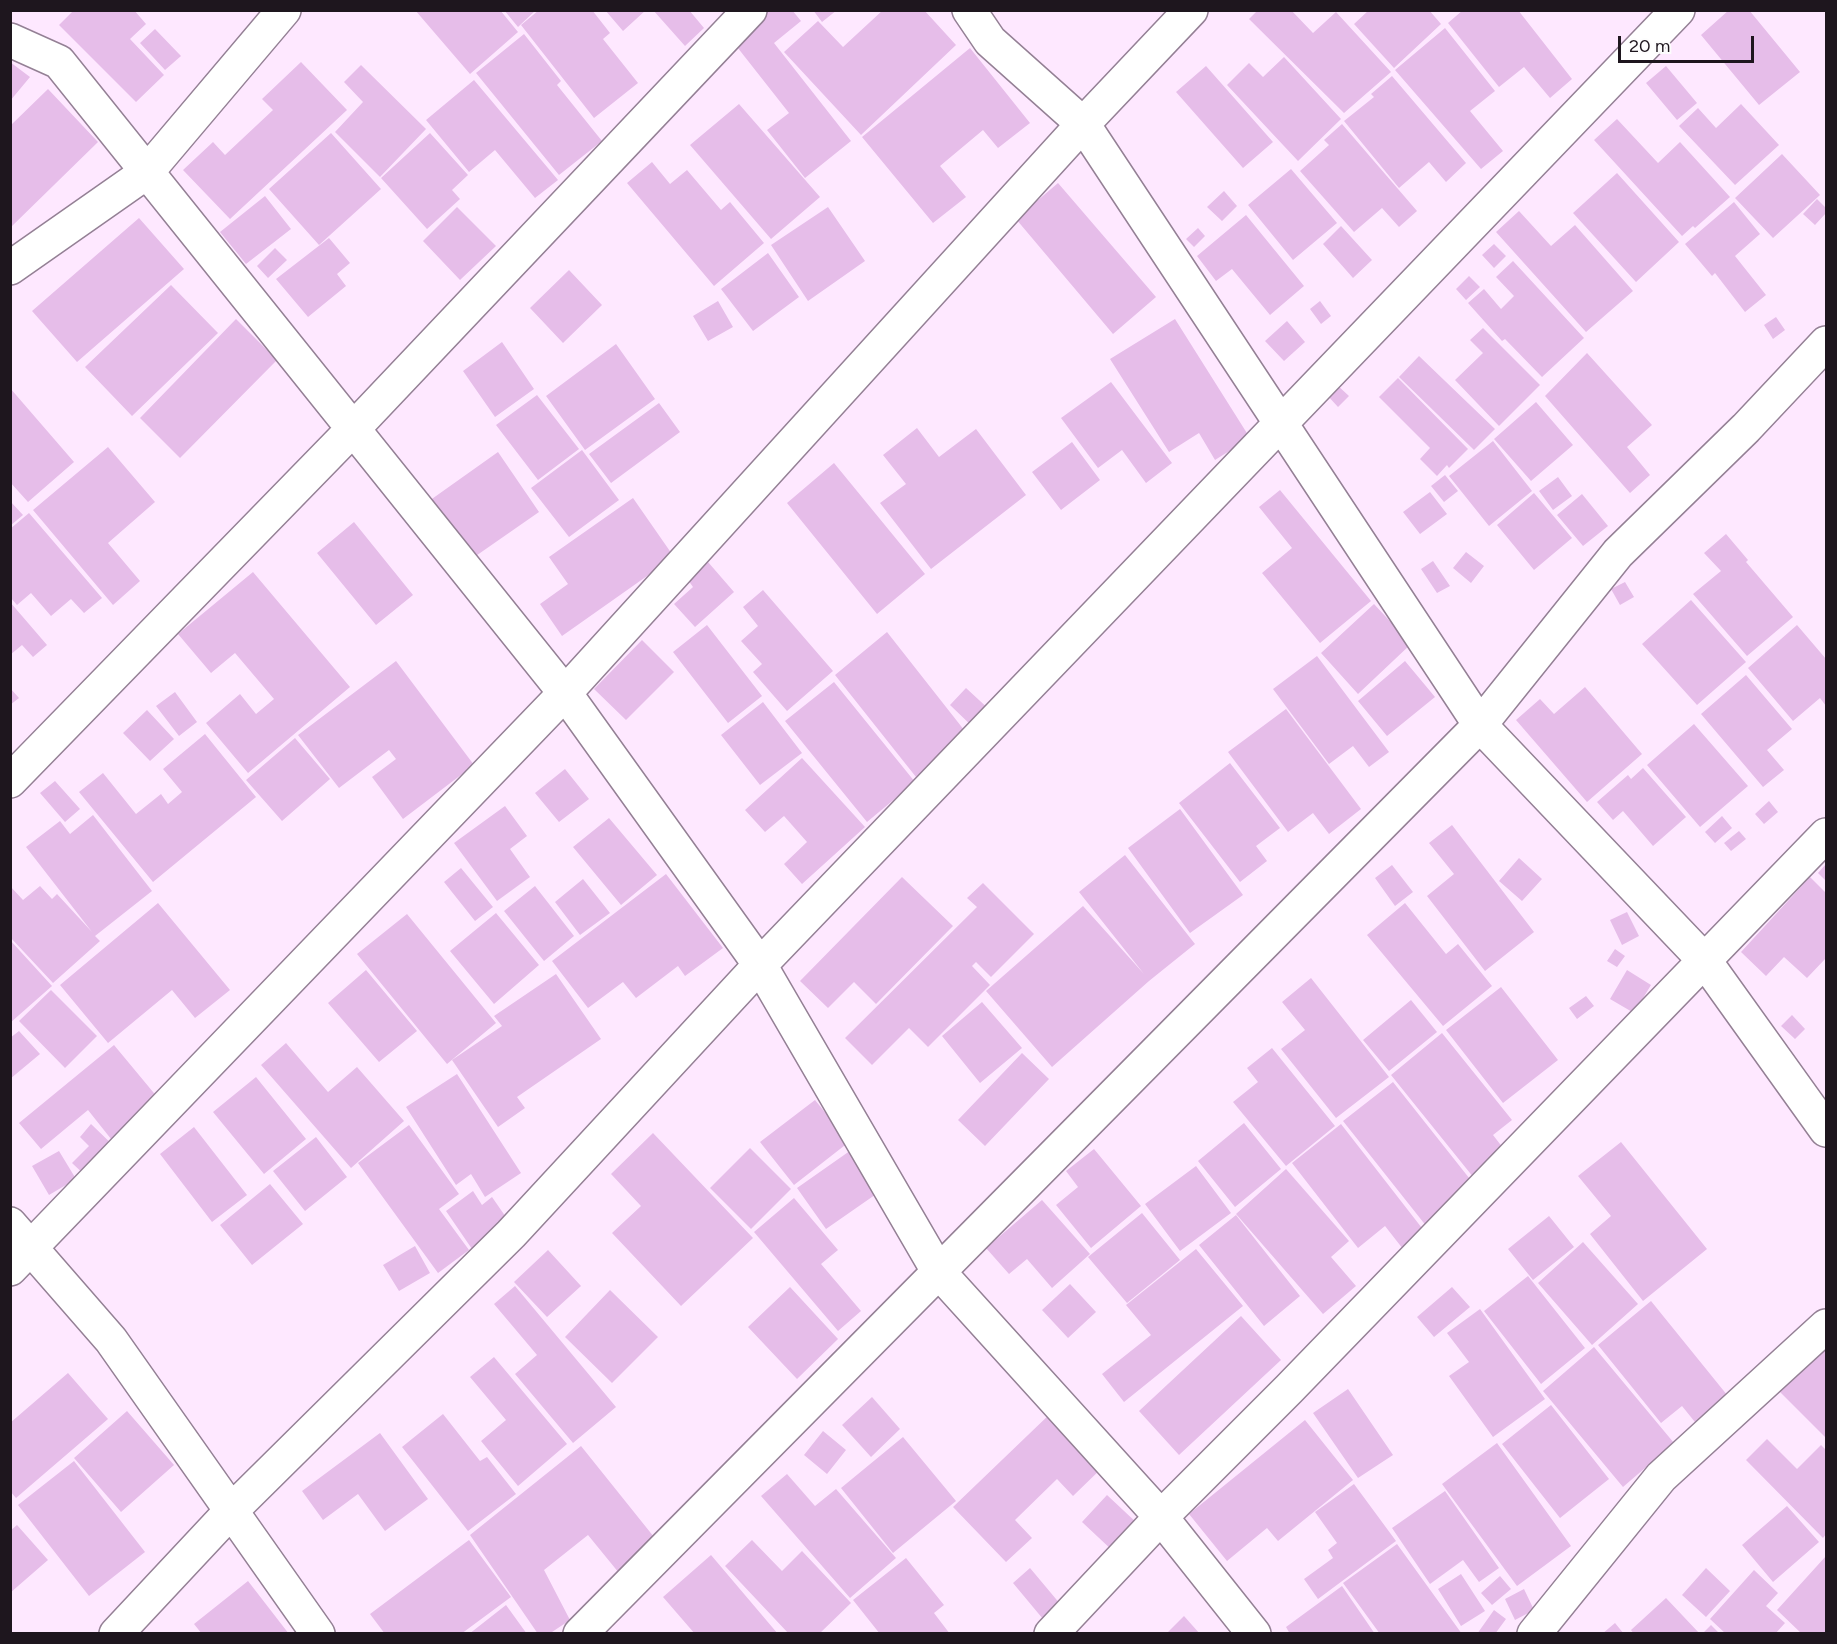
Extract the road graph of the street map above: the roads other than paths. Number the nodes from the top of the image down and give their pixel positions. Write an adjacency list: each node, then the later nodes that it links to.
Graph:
1 (284, 10): 8 (street)
2 (750, 10): 12 (street)
3 (969, 10): 7 (street)
4 (1191, 10): 7 (street)
5 (1678, 10): 11 (street)
6 (10, 40): 8 (street)
7 (1083, 124): 11 (street); 13 (street)
8 (147, 172): 9 (street); 12 (street)
9 (10, 268)
10 (1827, 343): 14 (street)
11 (1281, 424): 14 (street); 18 (street)
12 (354, 428): 13 (street); 15 (street)
13 (565, 693): 18 (street); 20 (street)
14 (1480, 725): 17 (street); 21 (street)
15 (10, 781)
16 (1827, 835): 17 (street)
17 (1705, 961): 19 (street); 24 (street)
18 (760, 964): 21 (street); 23 (street)
19 (1827, 1130)
20 (17, 1247): 23 (street)
21 (938, 1271): 24 (street); 27 (street)
22 (1827, 1326): 30 (street)
23 (232, 1510): 25 (street); 26 (street)
24 (1161, 1517): 28 (street); 29 (street)
25 (116, 1634)
26 (318, 1634)
27 (580, 1634)
28 (1051, 1634)
29 (1254, 1634)
30 (1534, 1634)

